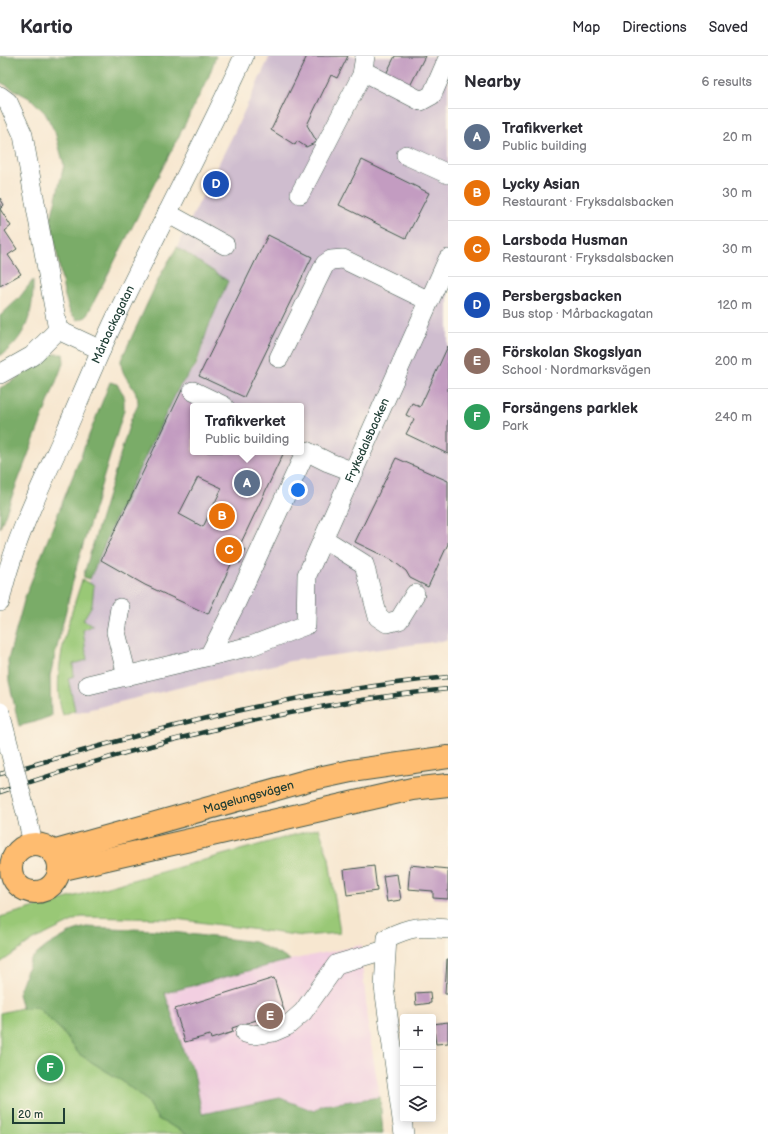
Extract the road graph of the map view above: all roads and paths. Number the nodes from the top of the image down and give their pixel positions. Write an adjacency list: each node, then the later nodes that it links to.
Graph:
1 (244, 56): 8 (street, Mårbackagatan)
2 (448, 58): 3 (street)
3 (364, 63): 7 (street)
4 (0, 96): 12 (street)
5 (406, 155): 6 (street)
6 (448, 174)
7 (300, 194)
8 (167, 213): 9 (street); 13 (street, Mårbackagatan)
9 (225, 245)
10 (446, 267): 11 (street, Fryksdalsbacken)
11 (429, 301): 14 (street); 20 (street, Fryksdalsbacken)
12 (58, 330): 13 (street); 15 (street)
13 (101, 350): 23 (street, Mårbackagatan)
14 (279, 358)
15 (0, 374)
16 (193, 391): 17 (street)
17 (218, 403)
18 (304, 450): 20 (street)
19 (301, 455): 25 (street)
20 (354, 472): 21 (street, Fryksdalsbacken)
21 (324, 539): 22 (street); 25 (street, Fryksdalsbacken)
22 (415, 594)
23 (0, 602)
24 (120, 608): 26 (street)
25 (210, 656): 26 (street)
26 (127, 676): 27 (street)
27 (88, 685)
28 (0, 712): 31 (street, bridge)
29 (448, 756): 31 (main road, Magelungsvägen)
30 (448, 785): 31 (main road, Magelungsvägen)
31 (48, 855): 32 (main road, Magelungsvägen); 33 (main road, Magelungsvägen)
32 (5, 865): 33 (main road, Magelungsvägen)
33 (9, 888)
34 (448, 929): 35 (street)
35 (385, 950): 36 (street); 37 (street)
36 (245, 1033)
37 (404, 1134)

